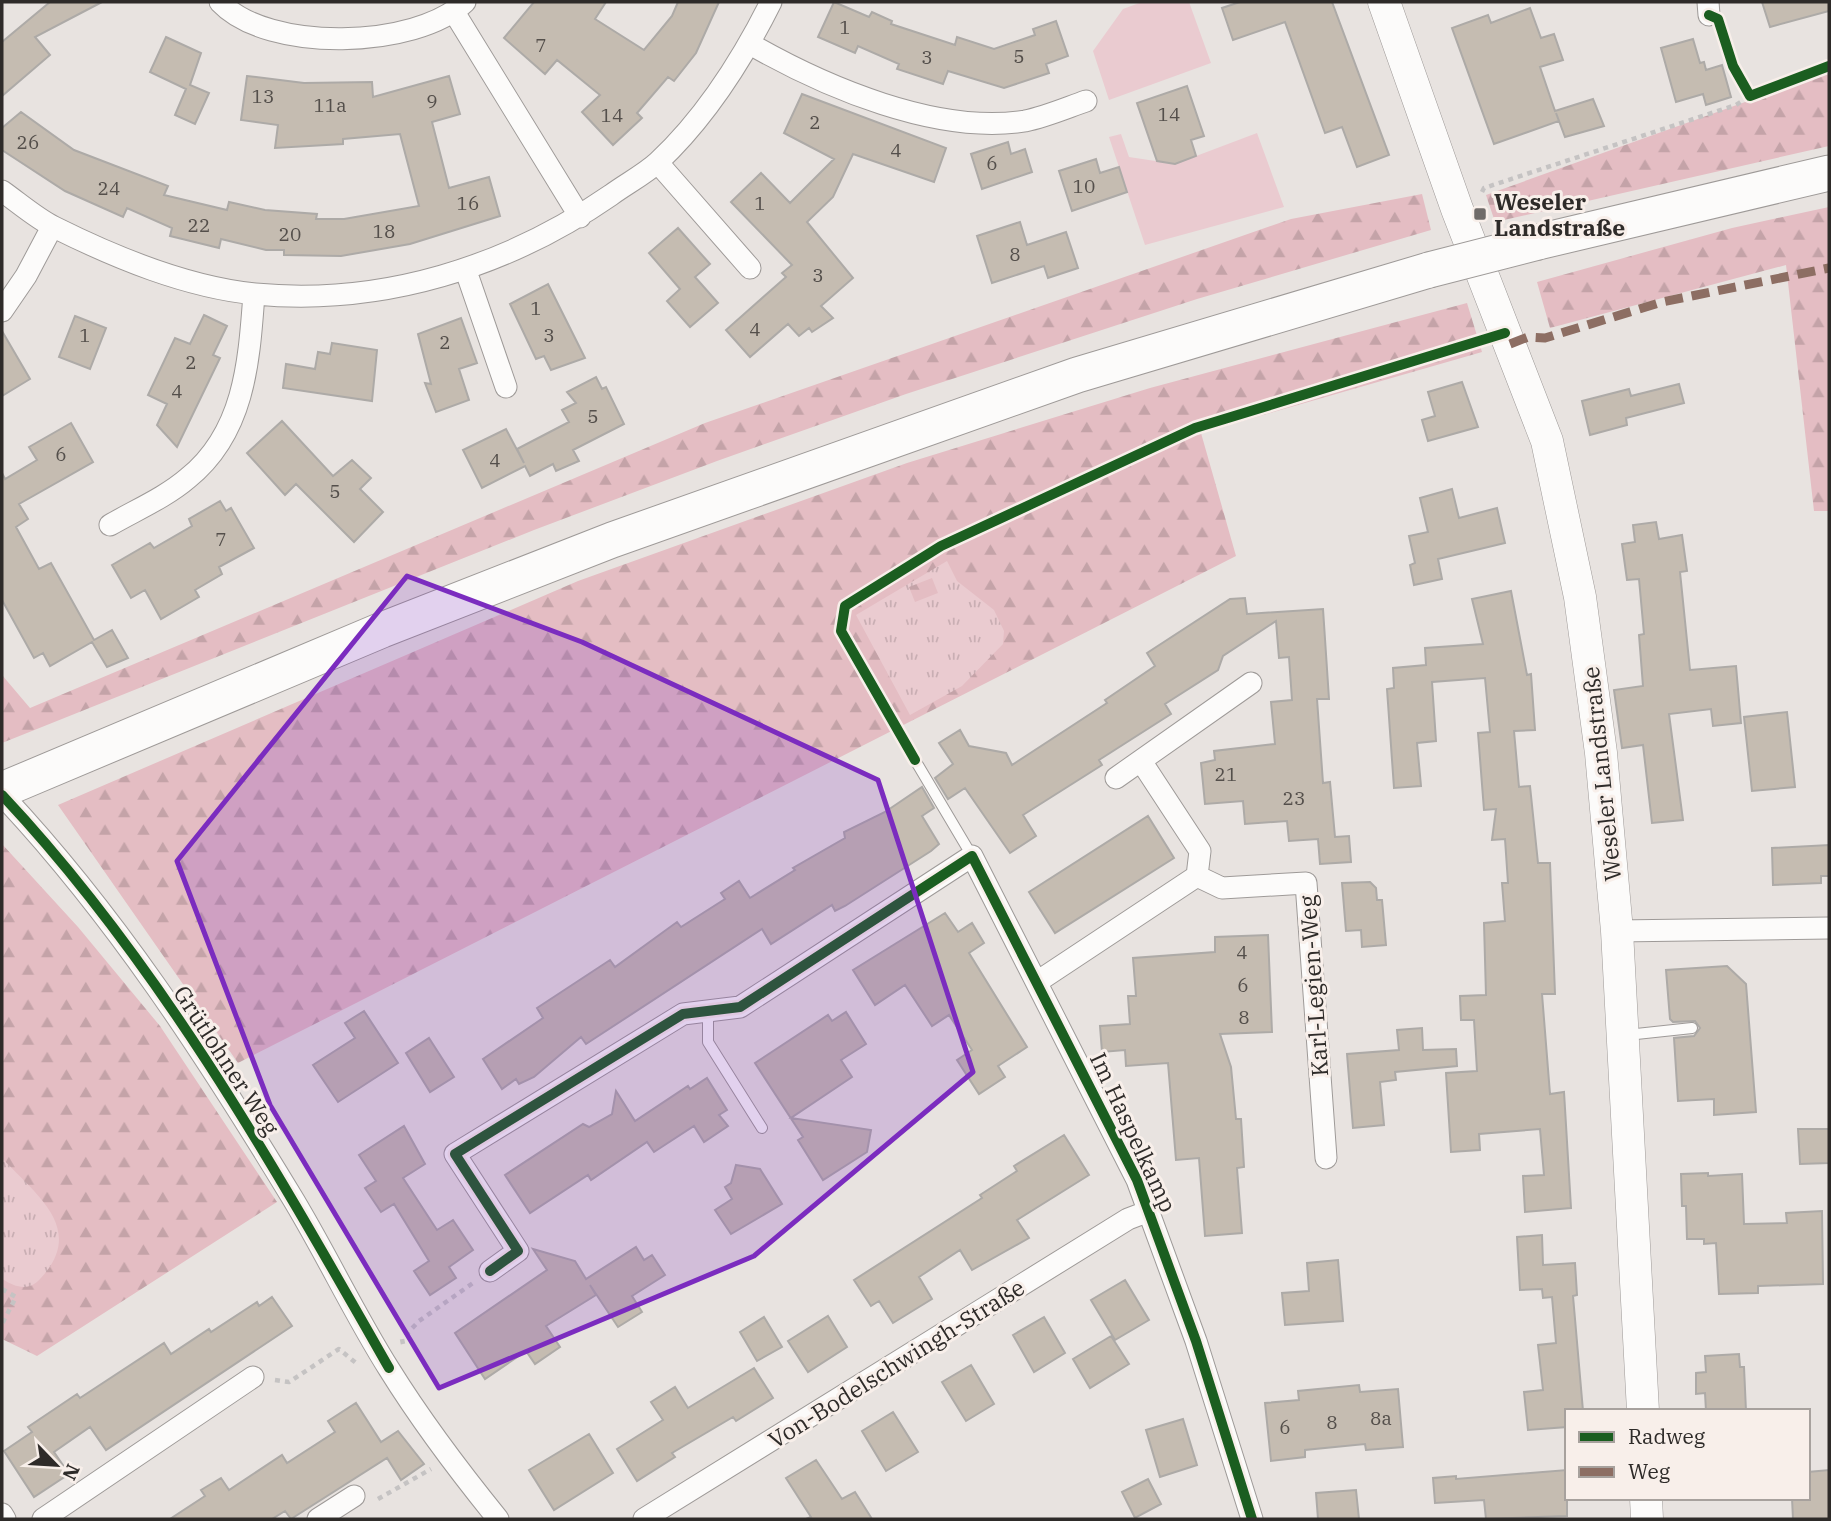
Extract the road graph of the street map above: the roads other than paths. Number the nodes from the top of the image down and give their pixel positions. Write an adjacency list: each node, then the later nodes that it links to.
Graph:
1 (220, 2): 4 (street)
2 (771, 2): 5 (street)
3 (1384, 2): 26 (street, Weseler Landstraße)
4 (459, 7): 10 (street)
5 (750, 44): 6 (street); 7 (street)
6 (1086, 101)
7 (657, 163): 10 (street); 12 (street)
8 (1829, 173): 22 (main road, bridge)
9 (2, 191): 11 (street)
10 (580, 217): 13 (street)
11 (52, 226): 14 (street); 15 (street)
12 (750, 268)
13 (466, 271): 14 (street); 16 (street)
14 (254, 294): 17 (street)
15 (2, 310)
16 (506, 387)
17 (110, 525)
18 (1251, 683): 20 (street)
19 (915, 760): 23 (lane, Im Haspelkamp)
20 (1141, 761): 21 (street); 24 (street)
21 (1116, 778)
22 (2, 792): 43 (street, Grütlohner Weg)
23 (972, 856): 27 (street, Im Haspelkamp); 28 (street)
24 (1197, 876): 27 (street); 32 (street, Karl-Legien-Weg)
25 (1829, 928): 26 (street)
26 (1616, 931): 30 (street, Weseler Landstraße)
27 (1037, 982): 33 (street, Im Haspelkamp)
28 (708, 1011): 31 (lane); 34 (street)
29 (1692, 1028): 30 (lane)
30 (1624, 1035): 36 (street, Weseler Landstraße)
31 (762, 1128)
32 (1326, 1158)
33 (1149, 1211): 44 (street, Von-Bodelschwingh-Straße); 45 (street, Im Haspelkamp)
34 (490, 1271)
35 (253, 1377): 41 (street)
36 (1643, 1409)
37 (354, 1496): 42 (street)
38 (1646, 1500): 46 (street)
39 (2, 1514): 40 (street)
40 (5, 1519)
41 (43, 1519)
42 (318, 1519)
43 (498, 1519)
44 (644, 1519)
45 (1252, 1519)
46 (1647, 1519)

